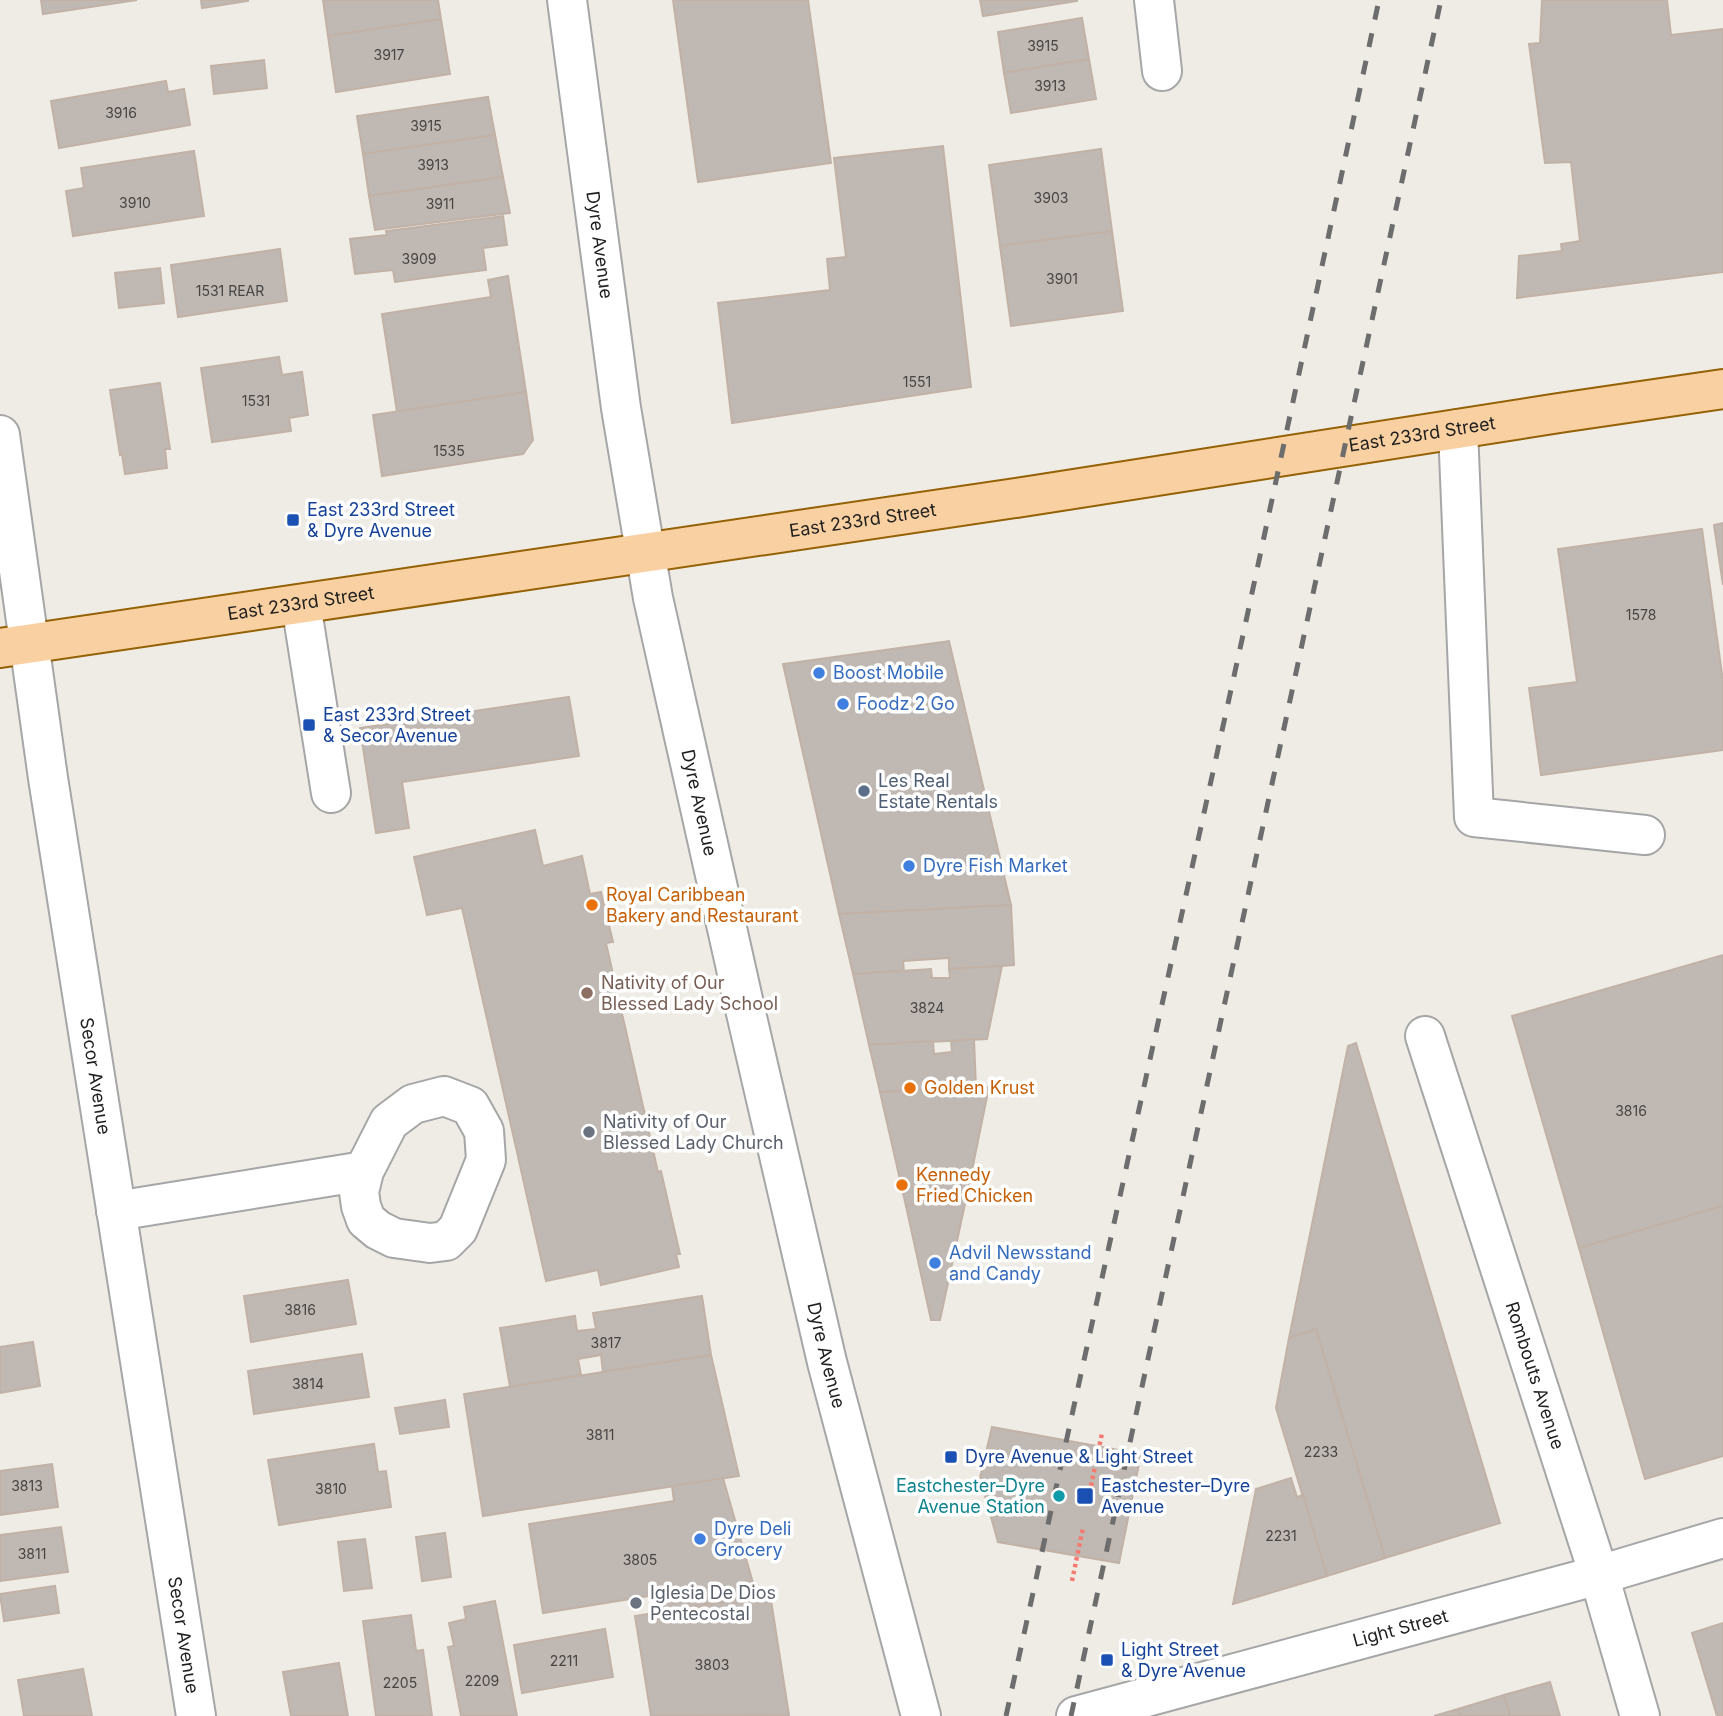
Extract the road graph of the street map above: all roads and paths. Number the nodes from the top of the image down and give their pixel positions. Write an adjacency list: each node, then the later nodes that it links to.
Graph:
1 (567, 0): 7 (street, Dyre Avenue)
2 (1154, 0): 3 (street)
3 (1162, 71)
4 (1723, 389): 5 (main road, East 233rd Street)
5 (1458, 429): 7 (main road, East 233rd Street); 11 (street)
6 (0, 435): 9 (street, Secor Avenue)
7 (645, 552): 8 (main road, East 233rd Street); 23 (street, Dyre Avenue)
8 (301, 604): 9 (main road, East 233rd Street); 10 (street)
9 (14, 646): 14 (street, Secor Avenue)
10 (331, 793)
11 (1645, 835)
12 (1425, 1036): 19 (street, Rombouts Avenue)
13 (364, 1171): 14 (street)
14 (116, 1211): 22 (street, Secor Avenue)
15 (1102, 1433): 16 (path)
16 (1091, 1486)
17 (1083, 1528): 20 (path)
18 (1723, 1538): 19 (street, Light Street)
19 (1599, 1575): 21 (street, Light Street); 25 (street, Rombouts Avenue)
20 (1072, 1581)
21 (1126, 1709): 24 (street, Light Street)
22 (196, 1716)
23 (921, 1716)
24 (1076, 1716)
25 (1640, 1716)

